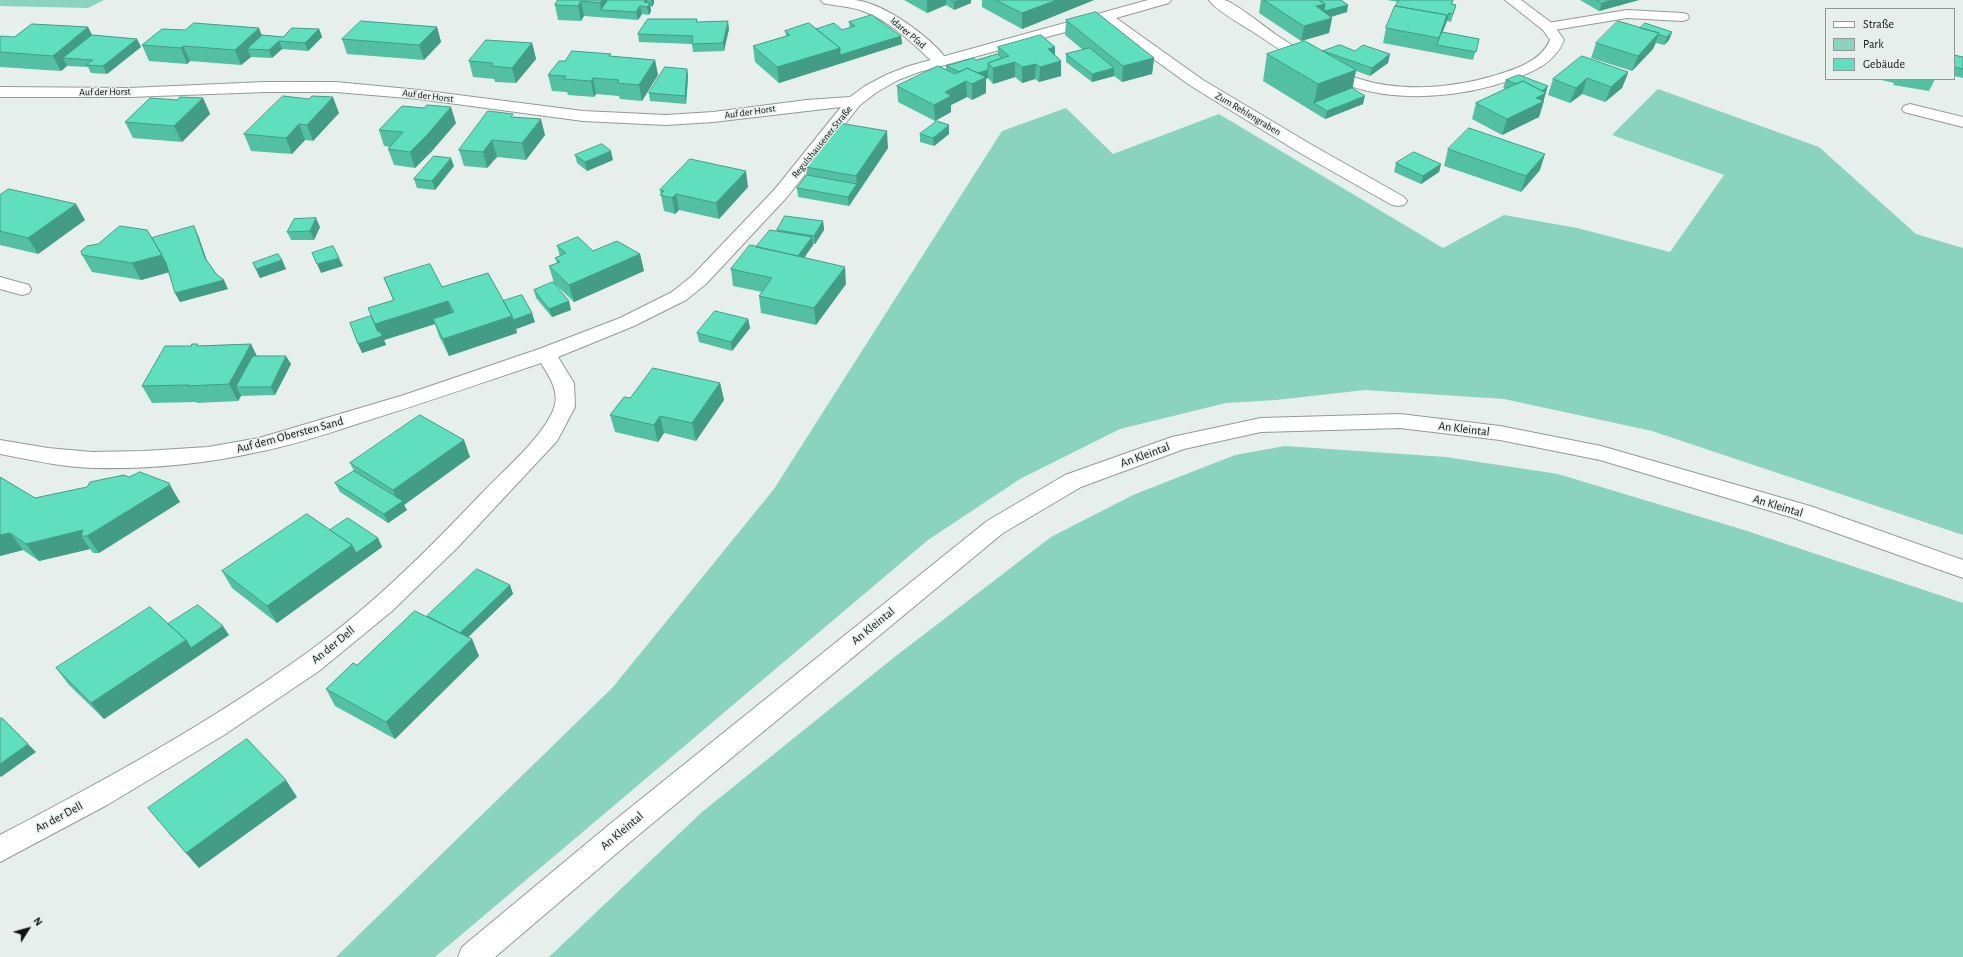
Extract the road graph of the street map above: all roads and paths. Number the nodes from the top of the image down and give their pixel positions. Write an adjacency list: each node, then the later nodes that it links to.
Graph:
1 (828, 0): 8 (street, Idarer Pfad)
2 (1164, 0): 5 (street, Regulshausener Straße)
3 (1216, 0): 7 (street)
4 (1512, 0): 7 (street)
5 (1106, 16): 8 (street, Regulshausener Straße); 13 (street, Zum Rehlengraben)
6 (1682, 17): 7 (street)
7 (1548, 27)
8 (940, 61): 10 (street, Regulshausener Straße)
9 (0, 92): 10 (street, Auf der Horst)
10 (854, 102): 16 (street, Regulshausener Straße)
11 (1910, 109): 12 (street)
12 (1963, 122)
13 (1398, 202)
14 (0, 283): 15 (street)
15 (22, 289)
16 (546, 354): 17 (street, Auf dem Obersten Sand); 19 (street, An der Dell)
17 (0, 448)
18 (1963, 569): 20 (street, An Kleintal)
19 (0, 850)
20 (473, 957)

